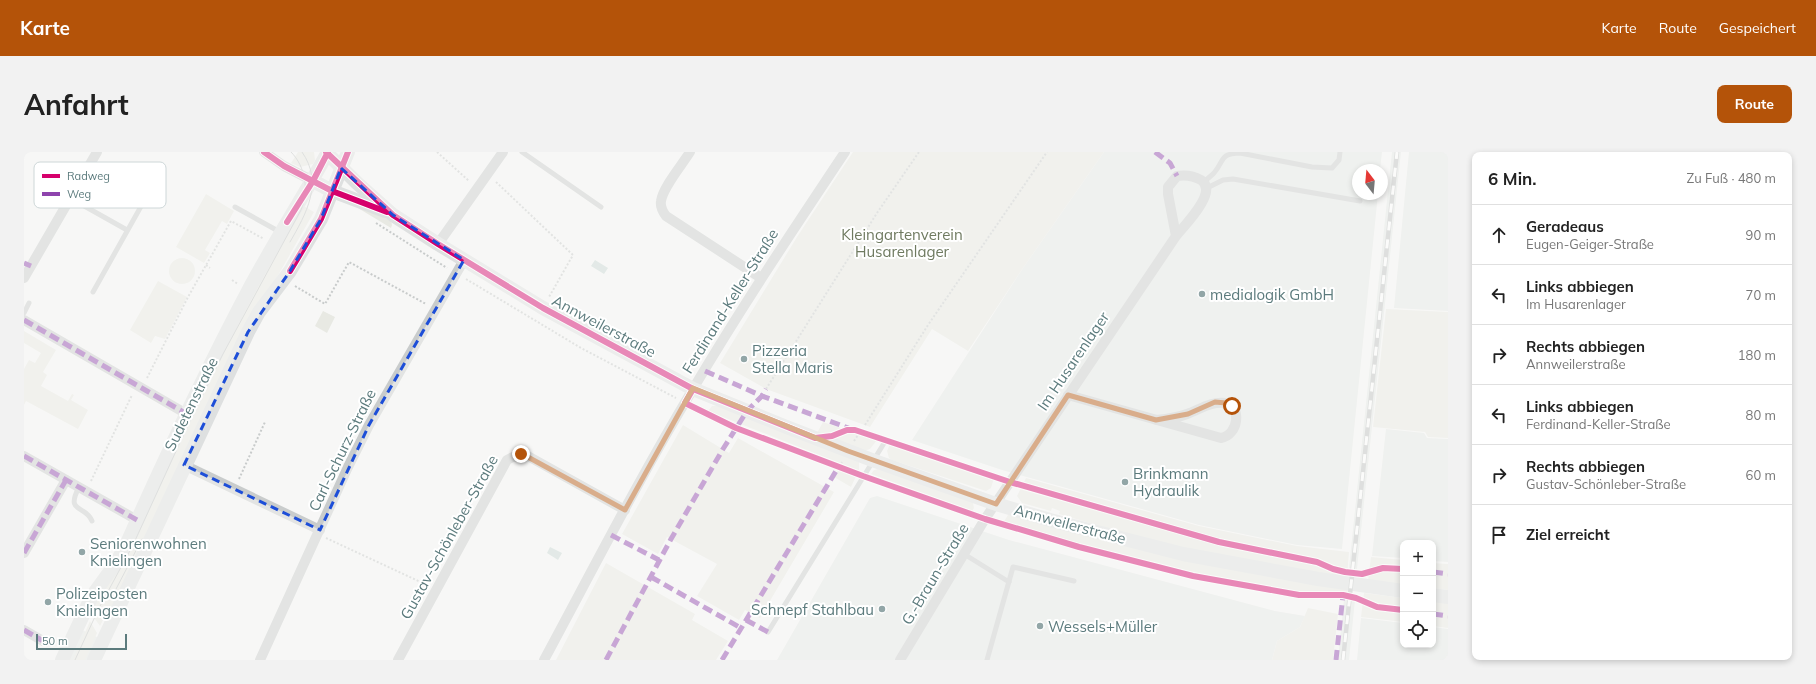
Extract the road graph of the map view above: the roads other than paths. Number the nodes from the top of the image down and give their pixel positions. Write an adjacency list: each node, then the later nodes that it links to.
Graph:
1 (97, 152): 11 (street)
2 (264, 152): 13 (street)
3 (327, 152): 12 (street, Annweilerstraße); 13 (street, Sudetenstraße)
4 (348, 152): 12 (street, Sudetenstraße)
5 (503, 152): 26 (street)
6 (522, 152): 18 (lane)
7 (690, 152): 30 (street)
8 (845, 152): 30 (street, Ferdinand-Keller-Straße)
9 (1340, 152): 10 (lane)
10 (1222, 155): 14 (lane)
11 (91, 162)
12 (341, 168): 15 (street, Sudetenstraße); 22 (street, Annweilerstraße)
13 (313, 181): 15 (street, Annweilerstraße); 24 (street, Sudetenstraße)
14 (1206, 185): 16 (lane); 25 (street, Im Husarenlager); 25 (street)
15 (332, 192): 22 (street, Annweilerstraße); 42 (street, Sudetenstraße)
16 (1360, 201)
17 (236, 207): 24 (lane)
18 (601, 207)
19 (64, 208): 28 (street)
20 (88, 208): 23 (lane)
21 (140, 208): 23 (lane)
22 (393, 215): 26 (street, Annweilerstraße)
23 (127, 230): 31 (lane)
24 (281, 232): 37 (street, Sudetenstraße)
25 (1176, 236): 36 (street, Im Husarenlager)
26 (438, 244): 27 (street, Annweilerstraße)
27 (464, 260): 35 (street, Annweilerstraße); 49 (street, Carl-Schurz-Straße)
28 (27, 265): 29 (street)
29 (24, 278)
30 (761, 278): 35 (street, Ferdinand-Keller-Straße)
31 (93, 292)
32 (29, 303): 33 (lane)
33 (24, 313)
34 (24, 320): 37 (street)
35 (693, 388): 41 (street, Annweilerstraße); 46 (street, Ferdinand-Keller-Straße)
36 (1068, 395): 38 (street); 45 (street, Im Husarenlager)
37 (186, 413): 47 (street, Sudetenstraße)
38 (1156, 420): 38 (street)
39 (886, 440): 41 (lane)
40 (24, 456): 43 (street)
41 (872, 460): 45 (street, Annweilerstraße); 58 (lane)
42 (184, 465): 49 (street, Sudetenstraße); 61 (street, Sudetenstraße)
43 (66, 480): 44 (street); 50 (street)
44 (78, 487): 47 (street); 48 (lane)
45 (996, 504): 51 (street, G.-Braun-Straße); 54 (street, Annweilerstraße)
46 (625, 510): 63 (street, Gustav-Schönleber-Straße); 64 (street, Ferdinand-Keller-Straße)
47 (137, 520): 60 (street, Sudetenstraße)
48 (92, 521)
49 (319, 532): 62 (street, Carl-Schurz-Straße)
50 (24, 553)
51 (964, 554): 53 (lane); 65 (street, G.-Braun-Straße)
52 (1074, 581): 53 (lane)
53 (1009, 582): 66 (lane)
54 (1400, 591)
55 (1436, 595): 56 (street)
56 (1448, 597)
57 (24, 630): 59 (street)
58 (768, 632)
59 (43, 641)
60 (62, 660)
61 (94, 660)
62 (260, 660)
63 (398, 660)
64 (544, 660)
65 (900, 660)
66 (987, 660)

